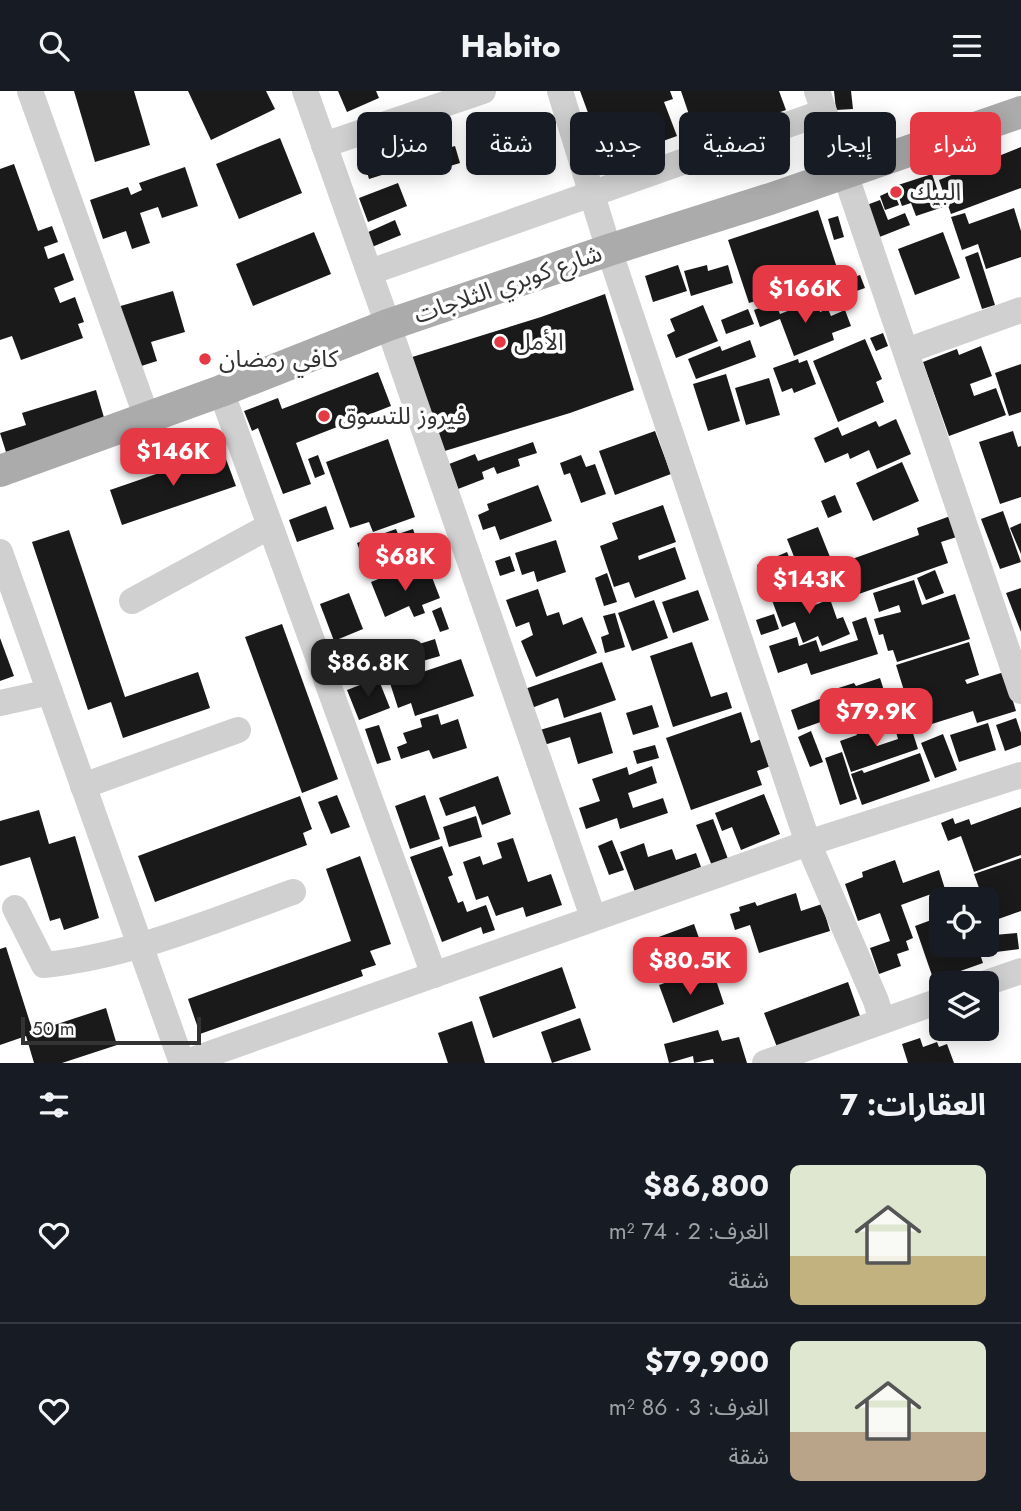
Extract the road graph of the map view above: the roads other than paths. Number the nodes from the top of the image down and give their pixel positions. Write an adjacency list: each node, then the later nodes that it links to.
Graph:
1 (30, 91): 18 (street)
2 (305, 91): 7 (street)
3 (483, 91): 7 (street)
4 (560, 91): 11 (street)
5 (820, 101): 11 (street)
6 (1021, 112): 8 (main road, شارع كوبري الثلاجات)
7 (324, 145): 13 (street)
8 (896, 155)
9 (839, 175): 12 (main road, شارع كوبري الثلاجات)
10 (846, 175): 16 (street)
11 (592, 194): 12 (street); 13 (street)
12 (609, 250): 15 (main road, شارع كوبري الثلاجات); 29 (street)
13 (370, 272): 15 (street)
14 (1021, 310): 16 (street)
15 (388, 325): 17 (main road, شارع كوبري الثلاجات); 32 (street)
16 (906, 352): 23 (street)
17 (221, 391): 18 (main road, شارع كوبري الثلاجات); 20 (street)
18 (146, 418): 19 (main road, شارع كوبري الثلاجات)
19 (0, 471)
20 (270, 526): 22 (street); 35 (street)
21 (0, 552): 24 (street)
22 (132, 601)
23 (1021, 691)
24 (50, 692): 25 (street); 28 (street)
25 (0, 703)
26 (238, 730): 28 (street)
27 (1021, 775): 29 (street)
28 (83, 786): 33 (street)
29 (808, 843): 32 (street); 38 (street)
30 (293, 892): 33 (street)
31 (15, 908): 33 (street)
32 (593, 917): 35 (street)
33 (140, 946): 39 (street)
34 (1021, 971): 36 (street)
35 (434, 975): 39 (street)
36 (999, 979)
37 (929, 1005): 38 (street)
38 (882, 1021): 40 (street)
39 (183, 1063)
40 (765, 1063)

